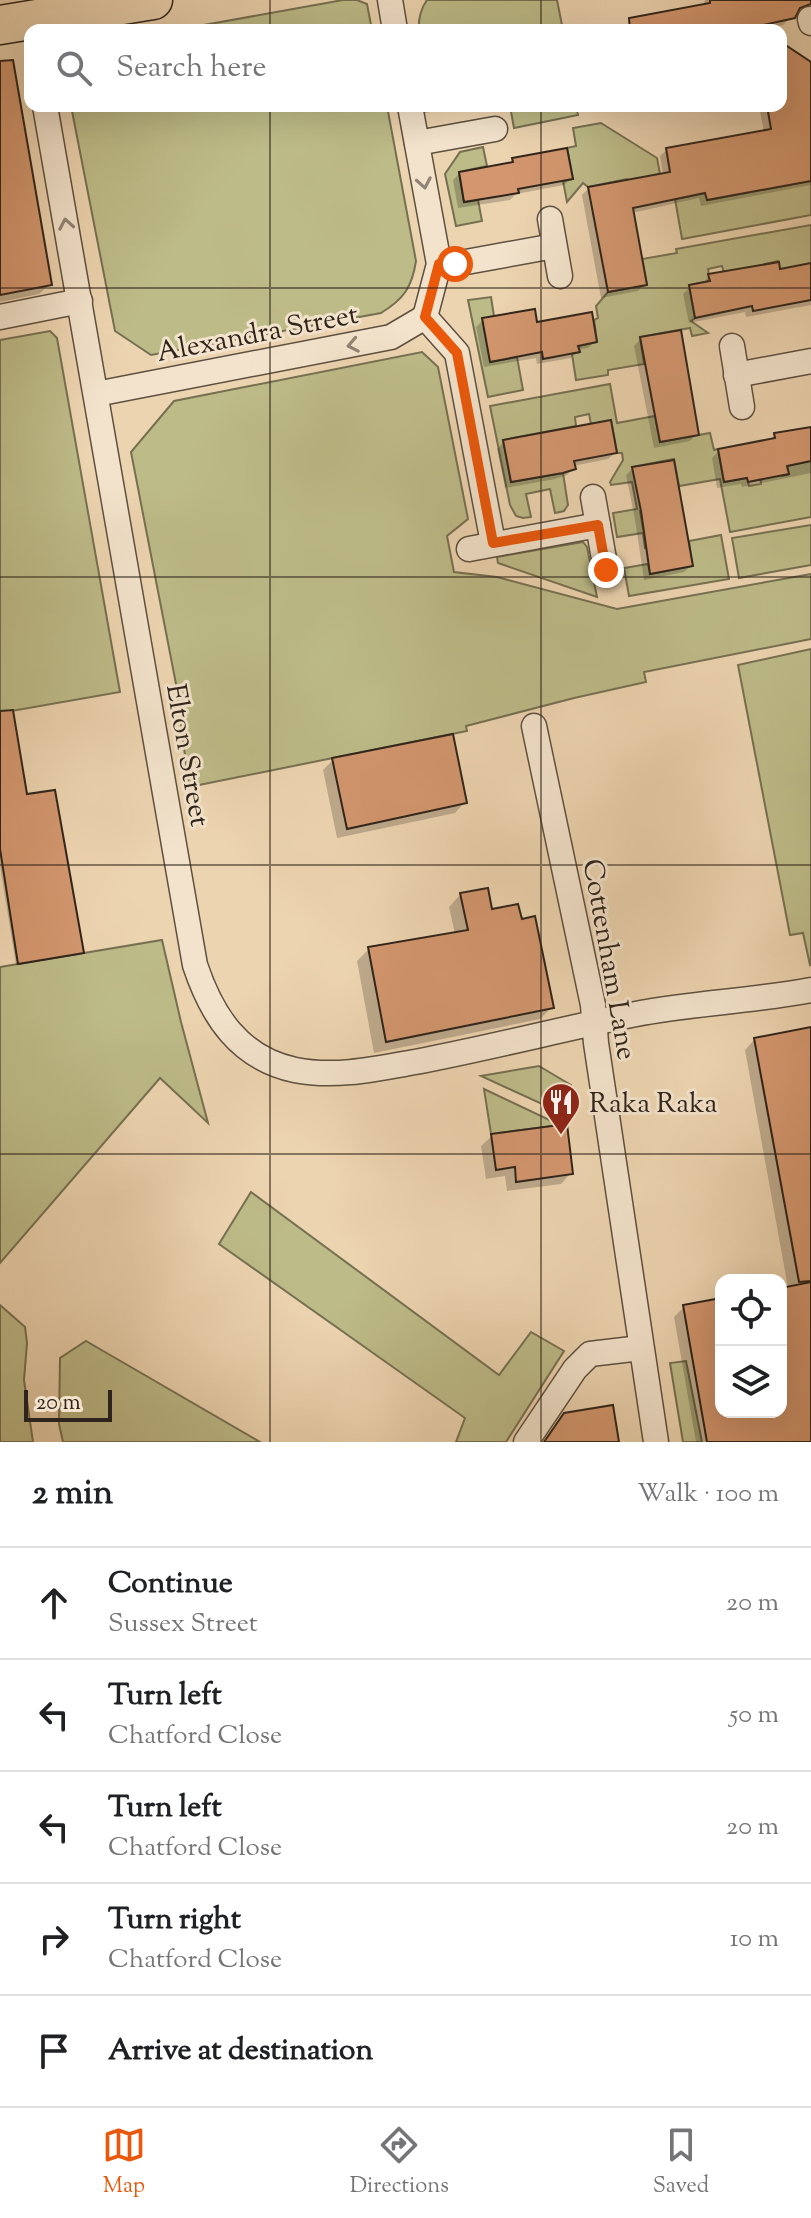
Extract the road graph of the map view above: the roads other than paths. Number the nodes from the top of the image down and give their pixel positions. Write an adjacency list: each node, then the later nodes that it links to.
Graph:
1 (153, 0): 3 (main road)
2 (390, 0): 4 (street)
3 (41, 24)
4 (394, 24)
5 (46, 112): 13 (street, Elton Street, one-way to 5)
6 (411, 112): 8 (street)
7 (495, 129): 8 (street)
8 (417, 143): 11 (street, one-way to 11)
9 (550, 219): 10 (street)
10 (554, 246): 11 (street); 12 (street)
11 (439, 264): 15 (street)
12 (560, 276)
13 (80, 301): 14 (street); 19 (street, Elton Street)
14 (0, 317)
15 (425, 317): 19 (street, Alexandra Street, one-way to 19); 23 (street)
16 (732, 346): 18 (street)
17 (811, 361): 18 (street)
18 (736, 375): 20 (street)
19 (96, 394): 28 (street, Elton Street)
20 (742, 407)
21 (593, 497): 22 (street)
22 (598, 525): 23 (street); 25 (street)
23 (493, 543): 24 (street)
24 (469, 549)
25 (606, 570)
26 (534, 726): 28 (street, Cottenham Lane)
27 (811, 990): 28 (street, Elton Street)
28 (594, 1024): 29 (street, Cottenham Lane)
29 (641, 1348): 30 (street); 31 (street, Cottenham Lane)
30 (526, 1442)
31 (656, 1442)

